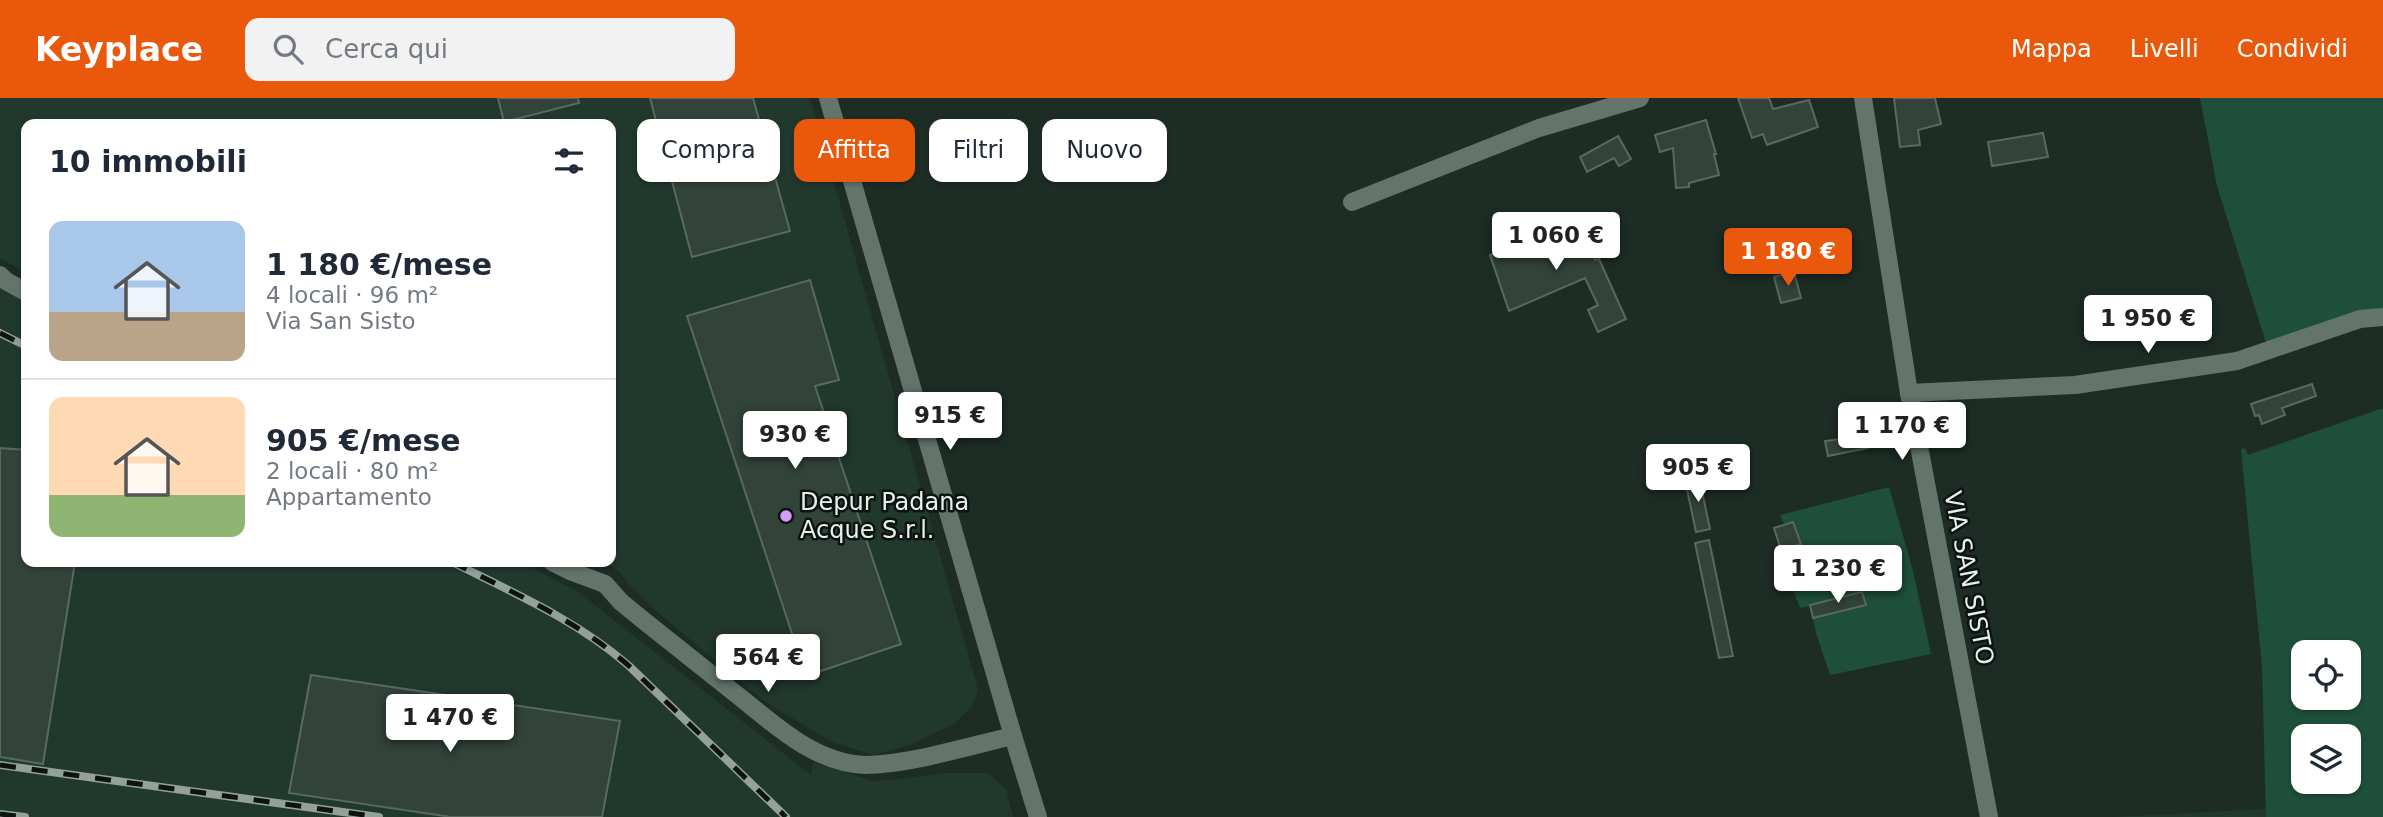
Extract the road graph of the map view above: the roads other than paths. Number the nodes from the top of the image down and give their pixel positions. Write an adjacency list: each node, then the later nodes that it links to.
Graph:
1 (828, 98): 12 (street)
2 (1640, 98): 4 (street)
3 (1863, 98): 8 (street, VIA SAN SISTO)
4 (1352, 202)
5 (0, 275): 6 (street)
6 (21, 289)
7 (2383, 317): 8 (street)
8 (1909, 393): 14 (street, VIA SAN SISTO)
9 (562, 567): 11 (street)
10 (593, 567): 11 (street)
11 (605, 584): 12 (street)
12 (1013, 736): 13 (street)
13 (1038, 817)
14 (1989, 817)

